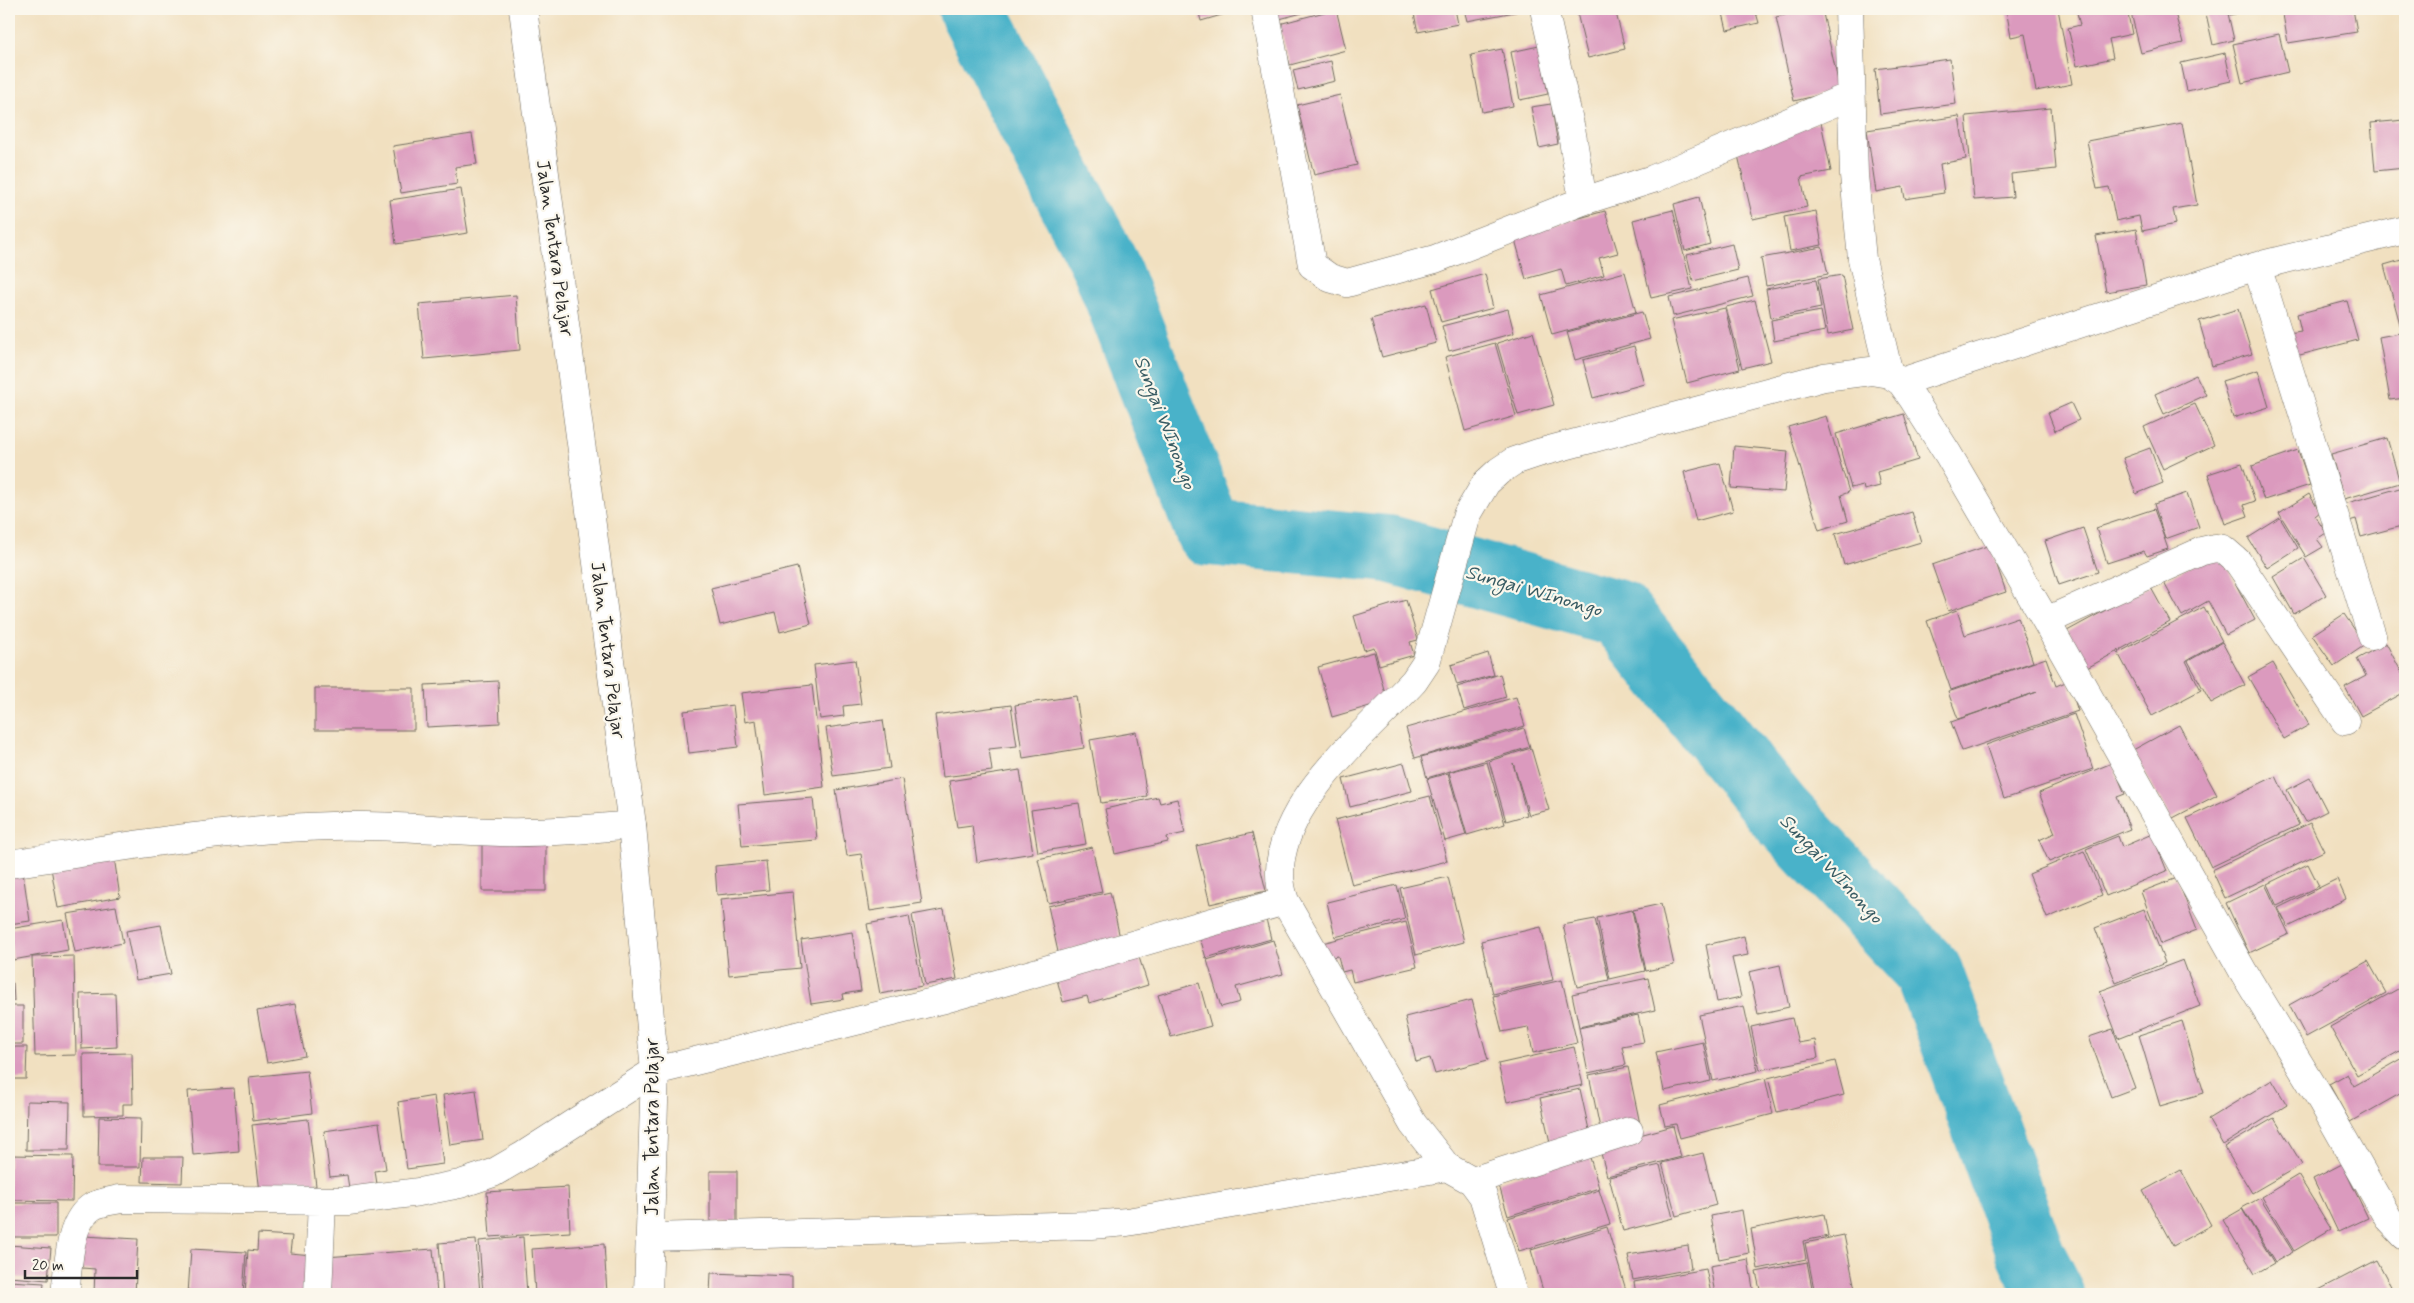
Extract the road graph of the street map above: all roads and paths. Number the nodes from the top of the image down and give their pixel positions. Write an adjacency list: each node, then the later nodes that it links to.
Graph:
1 (523, 9): 13 (street, Jalan Tentara Pelajar)
2 (1265, 9): 6 (street)
3 (1544, 9): 6 (street)
4 (1849, 9): 5 (street)
5 (1850, 96): 6 (street); 9 (street)
6 (1583, 201)
7 (2405, 230): 8 (street)
8 (2257, 266): 9 (street); 11 (street)
9 (1895, 378): 10 (street); 15 (street)
10 (2046, 621): 12 (street); 22 (street)
11 (2372, 636)
12 (2345, 720)
13 (632, 825): 14 (street); 16 (street, Jalan Tentara Pelajar)
14 (9, 864)
15 (1285, 901): 16 (street); 18 (street)
16 (655, 1071): 20 (street); 21 (street, Jalan Tentara Pelajar)
17 (1629, 1131): 19 (street)
18 (1447, 1167): 19 (street); 21 (street)
19 (1472, 1181): 26 (street)
20 (322, 1202): 23 (street); 24 (street)
21 (651, 1236): 25 (street, Jalan Tentara Pelajar)
22 (2405, 1236)
23 (65, 1294)
24 (318, 1294)
25 (648, 1294)
26 (1513, 1294)

